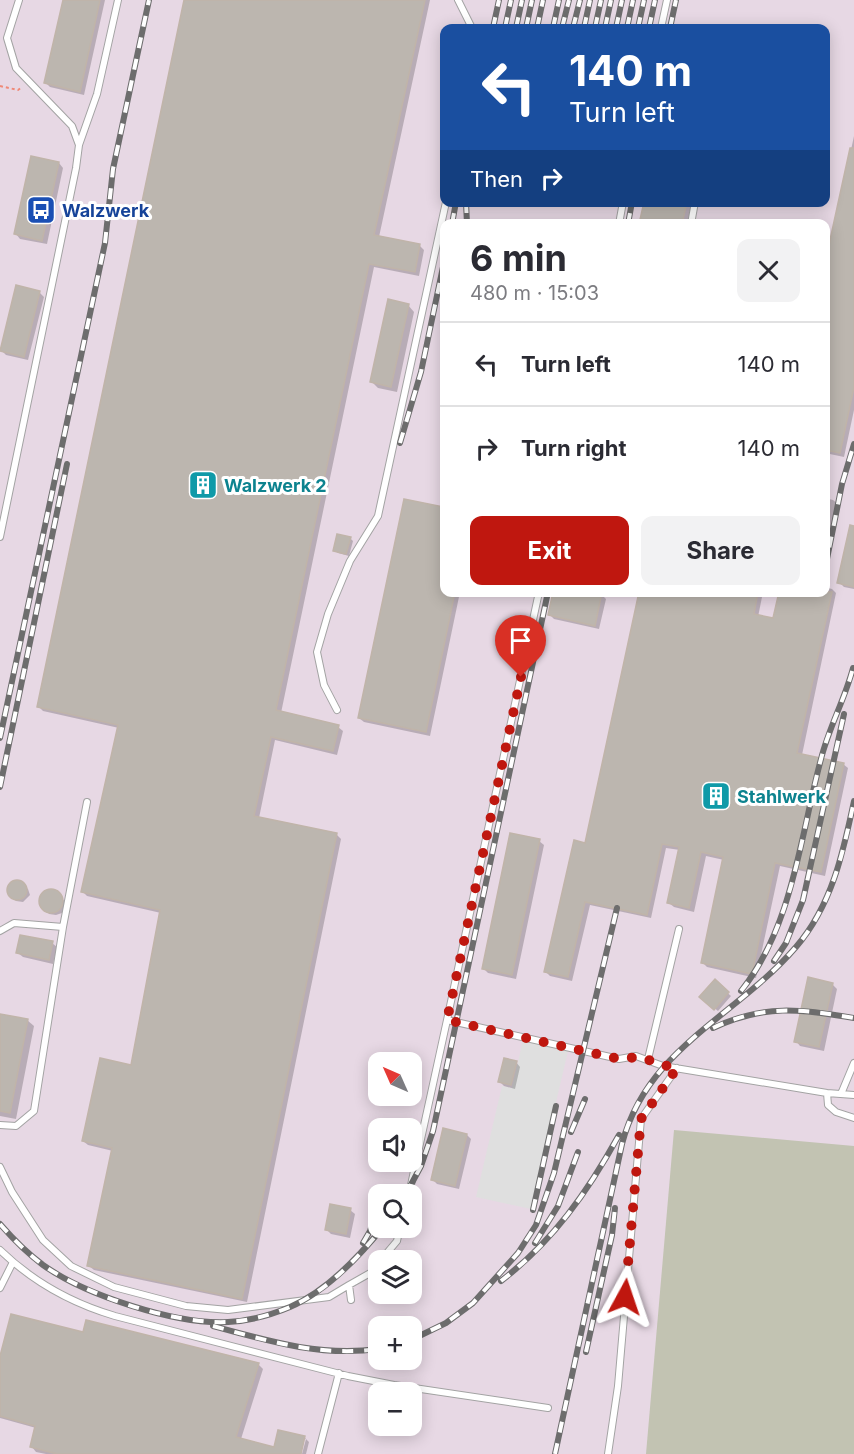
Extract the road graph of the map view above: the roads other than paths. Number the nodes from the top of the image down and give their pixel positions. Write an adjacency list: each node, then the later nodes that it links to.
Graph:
1 (19, 0): 7 (lane)
2 (118, 0): 7 (lane)
3 (458, 0): 5 (lane)
4 (667, 0): 6 (lane)
5 (470, 24)
6 (662, 24)
7 (79, 145): 9 (lane)
8 (440, 230): 11 (lane)
9 (0, 537)
10 (538, 597): 16 (lane)
11 (338, 710)
12 (87, 802): 13 (lane)
13 (63, 927): 15 (lane); 24 (lane)
14 (679, 929): 17 (lane)
15 (0, 931)
16 (447, 1020): 17 (lane); 26 (lane)
17 (648, 1059): 19 (lane)
18 (854, 1063): 21 (lane)
19 (677, 1068): 20 (lane); 36 (lane)
20 (827, 1093): 21 (lane); 23 (lane)
21 (841, 1094): 22 (lane)
22 (854, 1095)
23 (854, 1118)
24 (0, 1125)
25 (0, 1167): 30 (lane)
26 (411, 1184)
27 (0, 1250): 28 (lane)
28 (13, 1262): 31 (lane); 33 (lane)
29 (368, 1274): 30 (lane)
30 (349, 1285): 32 (lane)
31 (0, 1288)
32 (351, 1300)
33 (339, 1373): 34 (lane); 35 (lane)
34 (548, 1408)
35 (318, 1454)
36 (608, 1454)

